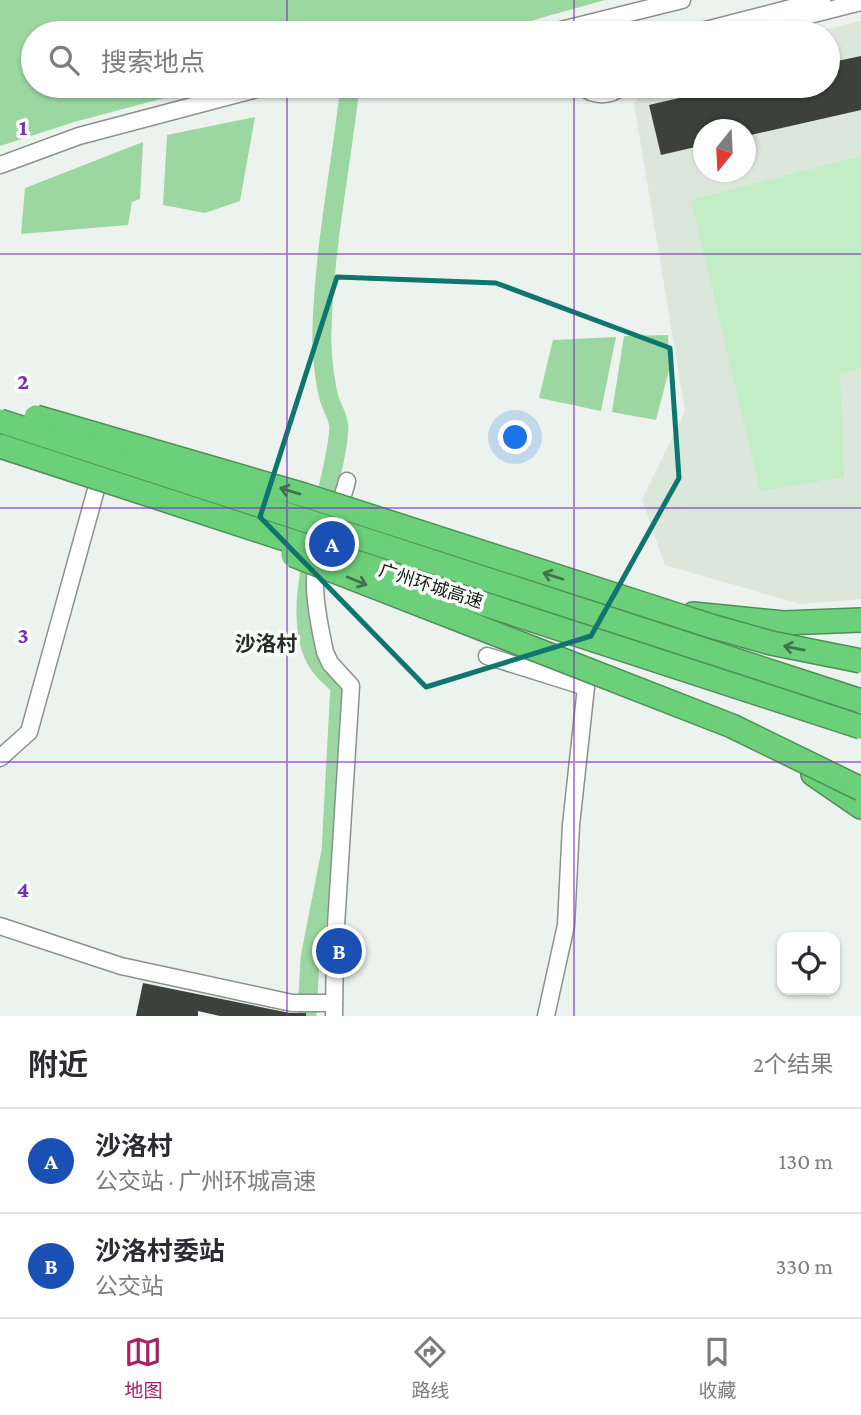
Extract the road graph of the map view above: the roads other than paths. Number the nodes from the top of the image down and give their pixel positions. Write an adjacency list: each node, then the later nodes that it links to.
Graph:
1 (682, 0): 4 (street)
2 (822, 0): 5 (street)
3 (861, 2): 6 (street)
4 (612, 21)
5 (741, 21)
6 (786, 21)
7 (223, 98): 8 (street)
8 (0, 165)
9 (0, 407): 17 (highway, one-way to 9, bridge)
10 (0, 421): 22 (highway, 广州环城高速, bridge)
11 (0, 433): 14 (street)
12 (0, 446): 13 (highway, 广州环城高速, bridge)
13 (65, 466): 21 (highway, one-way to 21, bridge); 24 (highway, 广州环城高速, bridge)
14 (103, 467): 16 (street); 25 (street)
15 (346, 481): 16 (street)
16 (323, 540): 23 (street); 29 (street)
17 (595, 589): 18 (highway, bridge); 20 (highway, one-way to 17, bridge)
18 (861, 620)
19 (487, 656): 30 (street)
20 (861, 661)
21 (581, 667): 26 (highway, bridge); 27 (highway, bridge)
22 (861, 701)
23 (861, 710)
24 (861, 727)
25 (0, 758)
26 (861, 789)
27 (861, 807)
28 (0, 926): 29 (street)
29 (334, 1010)
30 (546, 1016)

